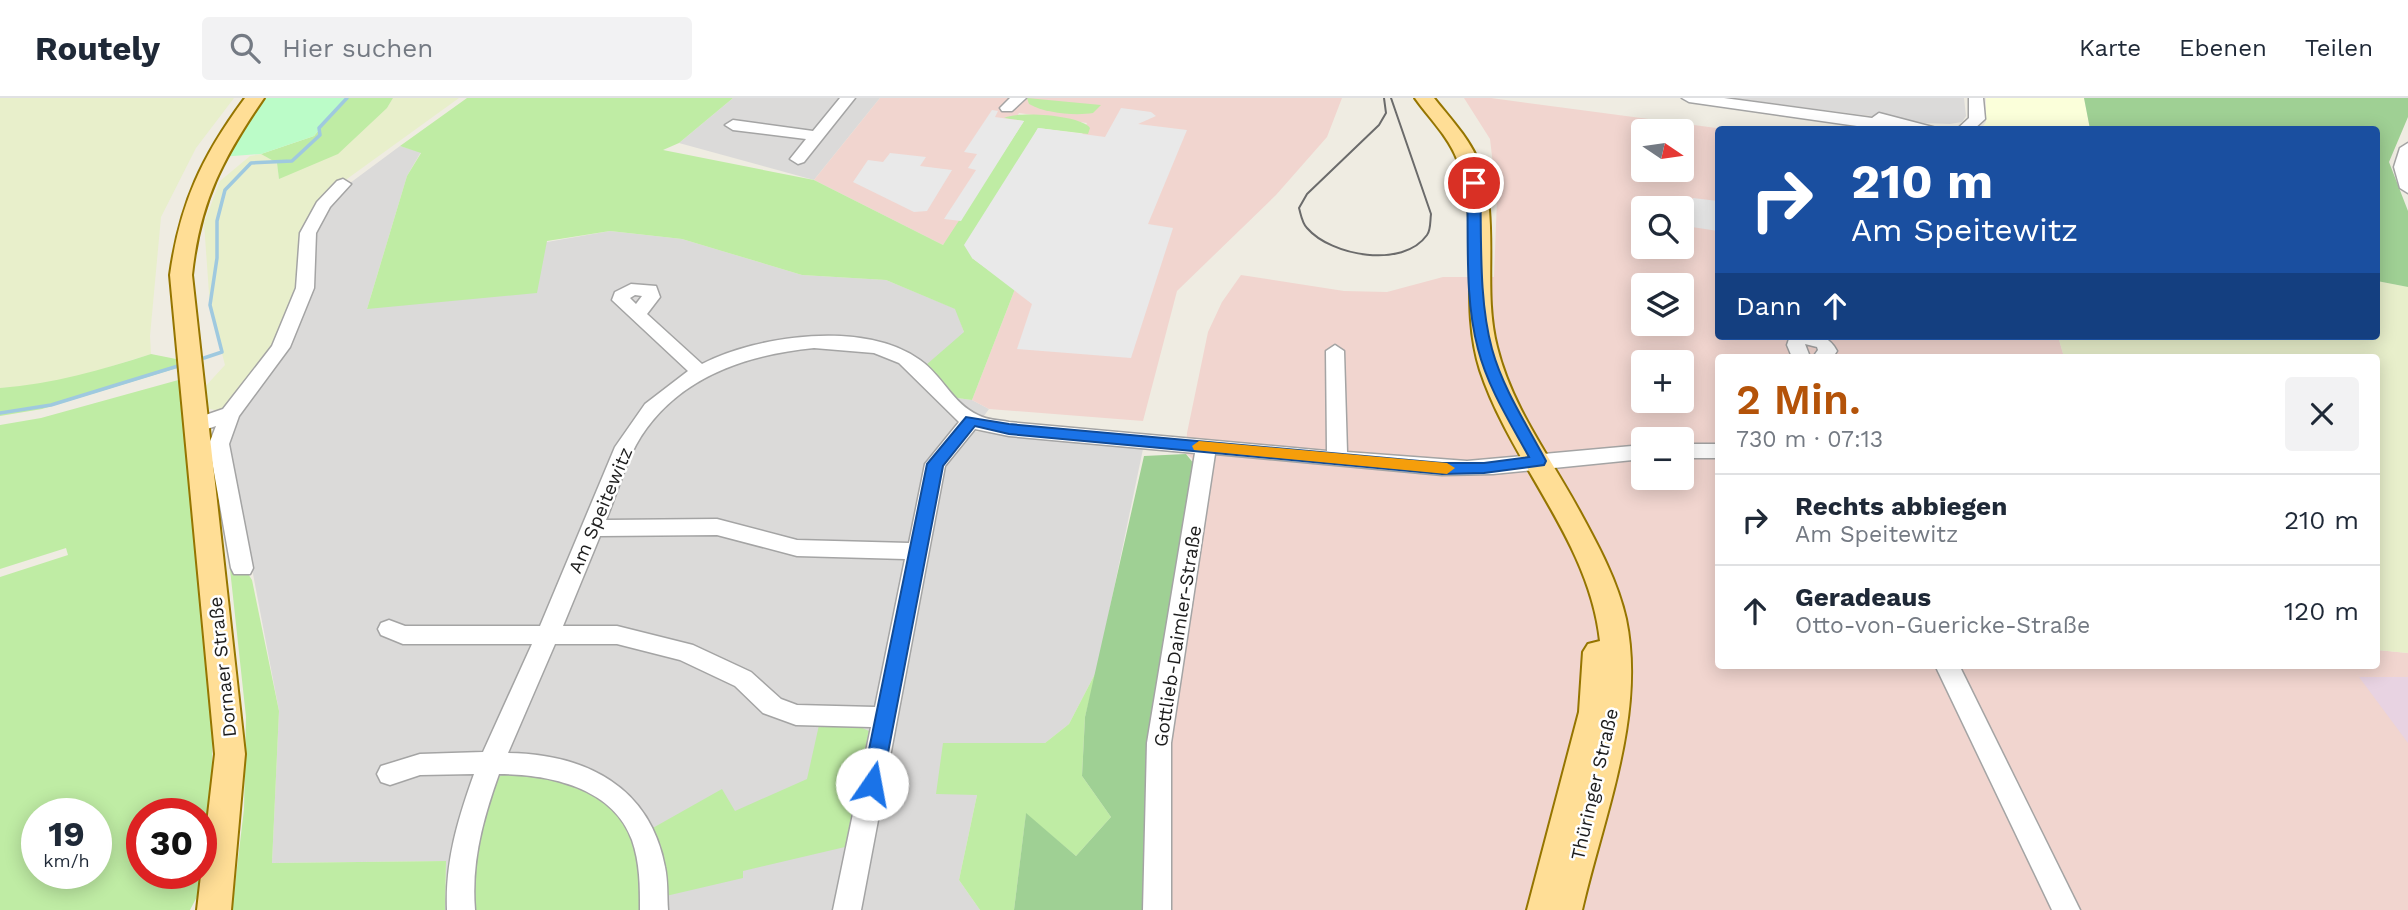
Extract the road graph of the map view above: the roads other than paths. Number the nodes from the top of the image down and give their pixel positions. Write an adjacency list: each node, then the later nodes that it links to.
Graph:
1 (255, 98): 24 (main road, Dornaer Straße)
2 (848, 98): 12 (street)
3 (1008, 98): 4 (street)
4 (1019, 98)
5 (1424, 98): 30 (main road, Thüringer Straße)
6 (1689, 98): 8 (street)
7 (1976, 98): 11 (street)
8 (1709, 99): 10 (street)
9 (733, 125): 12 (street)
10 (1912, 126)
11 (1968, 126)
12 (817, 136): 14 (street)
13 (2408, 148): 16 (street)
14 (798, 159)
15 (343, 184): 22 (street)
16 (2408, 188)
17 (637, 314): 21 (street)
18 (1814, 340): 20 (street)
19 (1335, 351): 29 (street)
20 (1825, 354)
21 (700, 372): 23 (street, Am Speitewitz); 31 (street, Am Speitewitz)
22 (230, 414): 24 (street); 33 (street)
23 (971, 420): 25 (street); 32 (street)
24 (198, 425): 41 (main road, Dornaer Straße)
25 (1206, 447): 29 (street); 45 (street, Gottlieb-Daimler-Straße)
26 (1694, 451): 27 (street)
27 (1715, 451)
28 (1631, 453): 30 (street)
29 (1337, 459): 30 (street)
30 (1539, 461): 40 (main road, Thüringer Straße)
31 (593, 528): 32 (street); 35 (street, Am Speitewitz)
32 (916, 551): 37 (street)
33 (242, 568)
34 (388, 629): 35 (street)
35 (549, 634): 37 (street); 38 (street, Am Speitewitz)
36 (1949, 669): 48 (street)
37 (886, 718): 44 (street)
38 (492, 762): 39 (street); 42 (street, Am Speitewitz); 43 (street)
39 (390, 774)
40 (1585, 784): 46 (main road, Thüringer Straße); 47 (main road, Thüringer Straße)
41 (214, 910)
42 (461, 910)
43 (654, 910)
44 (847, 910)
45 (1157, 910)
46 (1544, 910)
47 (1565, 910)
48 (2066, 910)

